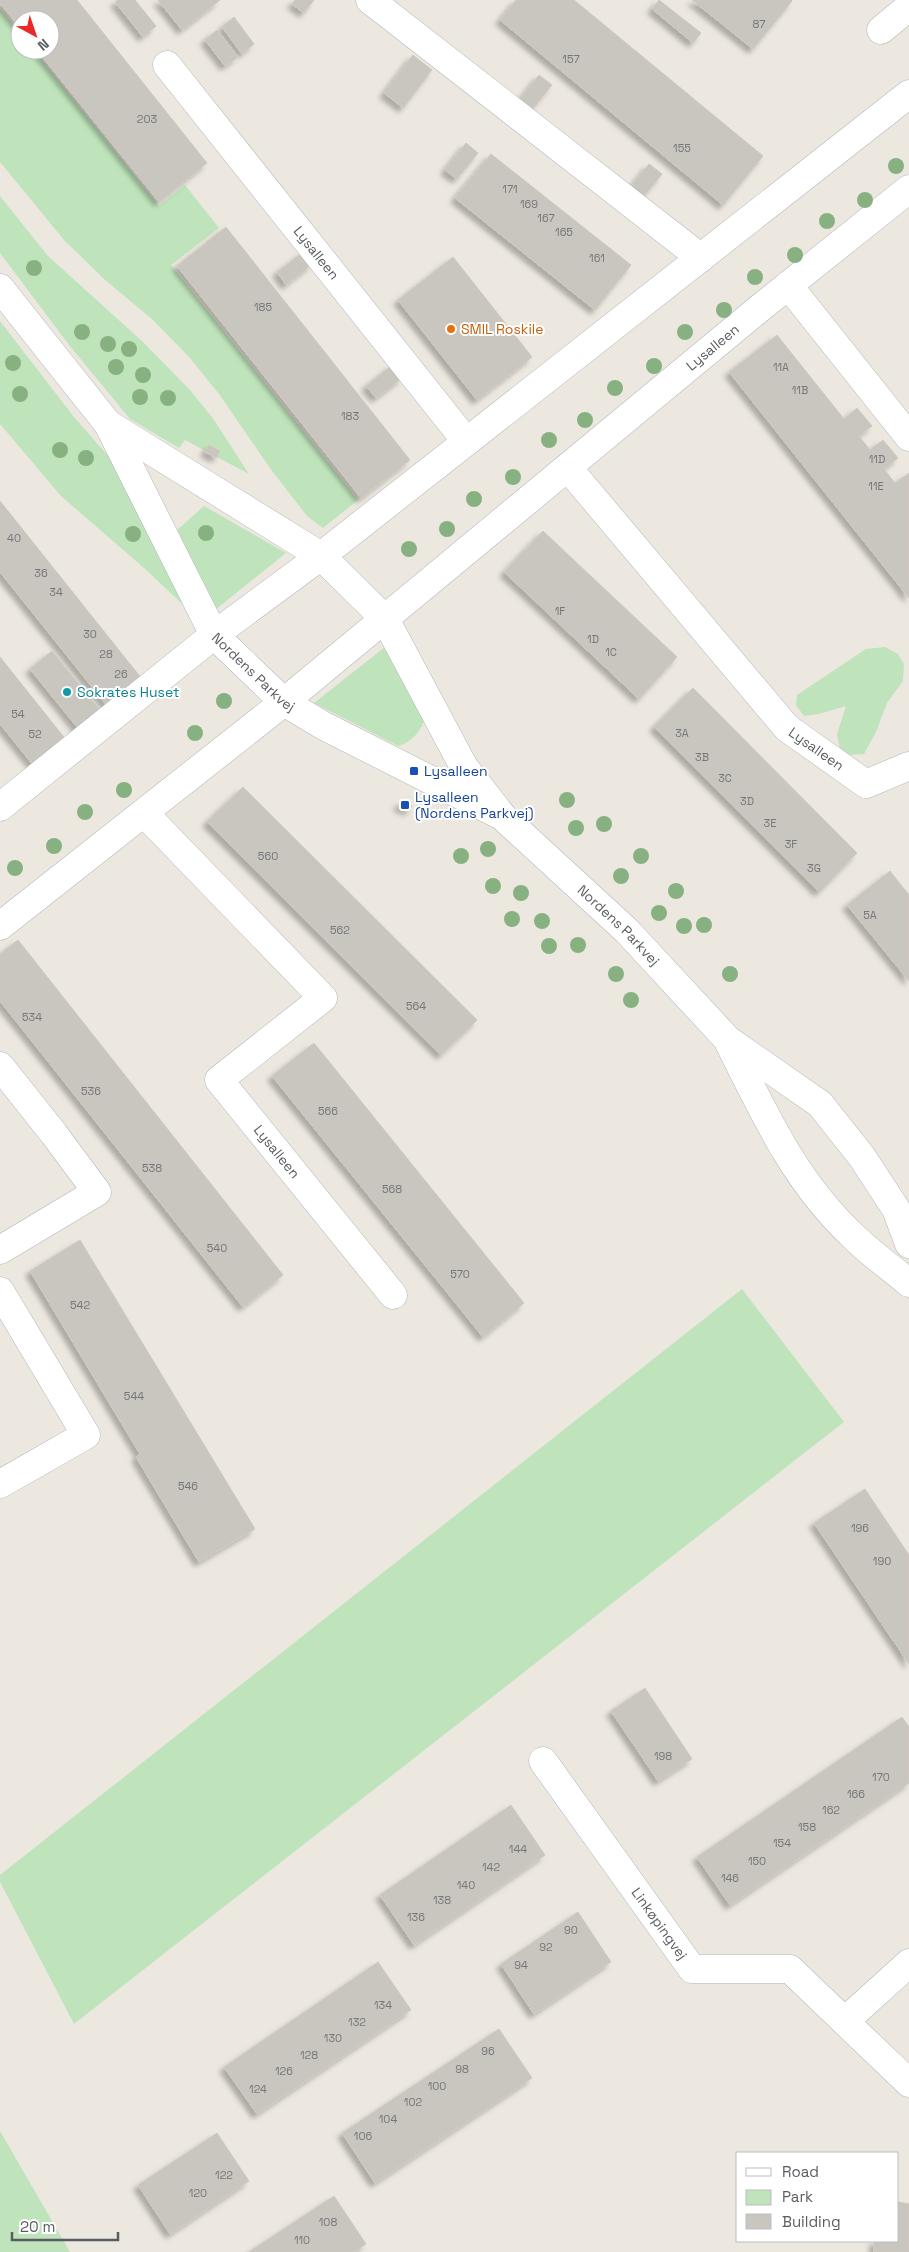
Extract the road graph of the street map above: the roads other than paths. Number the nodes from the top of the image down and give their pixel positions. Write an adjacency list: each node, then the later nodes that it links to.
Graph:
1 (370, 0): 7 (street)
2 (909, 7): 3 (street)
3 (881, 30)
4 (167, 65): 12 (street, Lysalleen)
5 (909, 94): 7 (street)
6 (909, 188): 8 (street, Lysalleen)
7 (701, 258): 12 (street)
8 (788, 285): 11 (street); 13 (street, Lysalleen)
9 (0, 288): 10 (street, Nordens Parkvej)
10 (108, 424): 14 (street, Nordens Parkvej); 16 (street, Nordens Parkvej)
11 (909, 436)
12 (466, 441): 14 (street)
13 (568, 468): 15 (street, Lysalleen); 18 (street, Lysalleen)
14 (321, 556): 15 (street, Nordens Parkvej); 16 (street)
15 (385, 619): 17 (street, Lysalleen); 21 (street, Nordens Parkvej)
16 (214, 635): 17 (street, Nordens Parkvej); 19 (street)
17 (284, 702): 20 (street, Lysalleen); 21 (street, Nordens Parkvej)
18 (909, 766)
19 (0, 807)
20 (144, 812): 22 (street, Lysalleen); 29 (street, Lysalleen)
21 (503, 817): 23 (street, Nordens Parkvej)
22 (0, 926)
23 (728, 1040): 25 (street, Nordens Parkvej); 27 (street, Nordens Parkvej)
24 (0, 1066): 26 (street)
25 (909, 1244)
26 (0, 1250)
27 (909, 1283)
28 (0, 1291): 30 (street)
29 (393, 1295)
30 (0, 1484)
31 (543, 1761): 33 (street, Linkøpingvej)
32 (909, 1963): 33 (street)
33 (845, 2022): 34 (street, Linkøpingvej)
34 (909, 2083)

